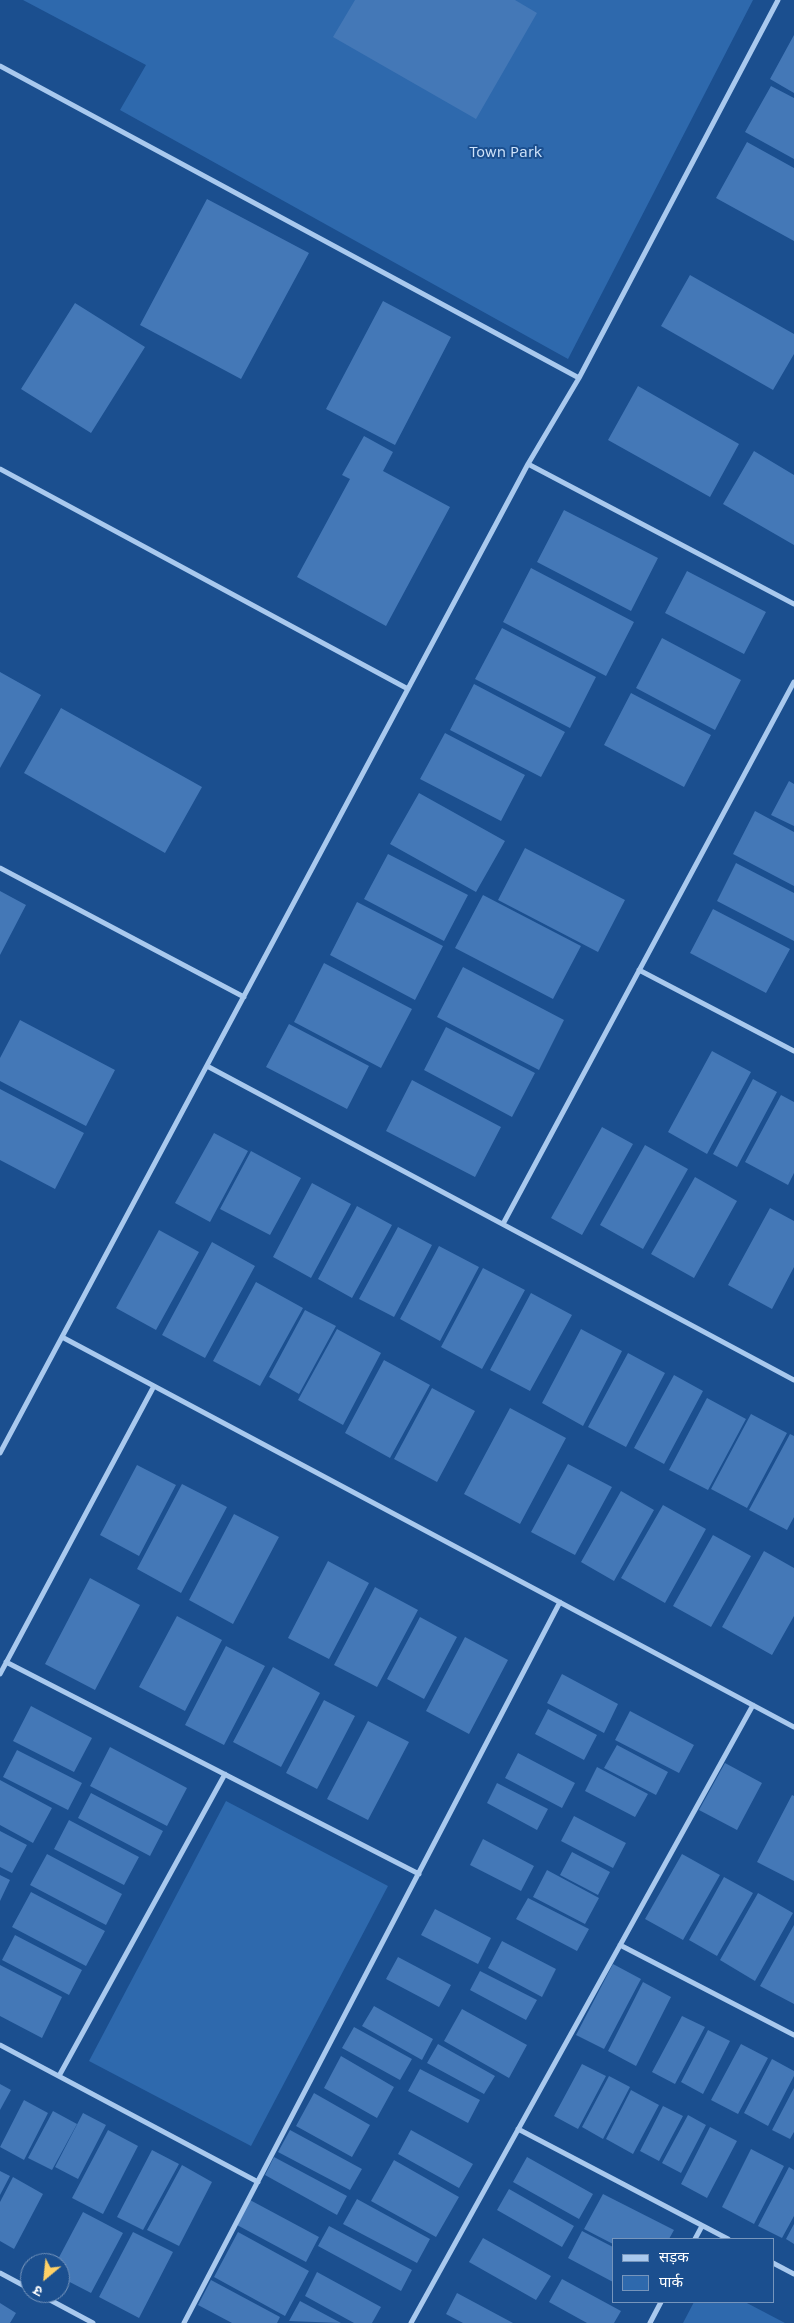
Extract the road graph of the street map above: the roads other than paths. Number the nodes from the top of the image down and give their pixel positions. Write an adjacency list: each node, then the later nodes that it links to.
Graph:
1 (778, 0): 3 (street)
2 (0, 66): 3 (street)
3 (579, 378): 4 (street)
4 (528, 464): 6 (street); 8 (street)
5 (0, 469): 8 (street)
6 (794, 604)
7 (794, 682): 10 (street)
8 (408, 689): 11 (street)
9 (0, 868): 11 (street)
10 (639, 970): 12 (street); 14 (street)
11 (244, 997): 13 (street)
12 (794, 1051)
13 (207, 1066): 14 (street); 15 (street)
14 (503, 1224): 16 (street)
15 (62, 1337): 17 (street); 18 (street)
16 (794, 1380)
17 (154, 1386): 19 (street); 20 (street)
18 (0, 1453)
19 (560, 1602): 22 (street); 25 (street)
20 (6, 1662): 21 (street); 24 (street)
21 (0, 1674)
22 (753, 1705): 23 (street); 26 (street)
23 (794, 1727)
24 (225, 1774): 25 (street); 29 (street)
25 (419, 1874): 31 (street)
26 (620, 1945): 27 (street); 30 (street)
27 (794, 2035)
28 (0, 2045): 29 (street)
29 (59, 2076): 31 (street)
30 (518, 2129): 32 (street); 43 (street)
31 (258, 2182): 42 (street)
32 (702, 2226): 33 (street); 34 (street)
33 (696, 2238)
34 (726, 2238)
35 (774, 2264): 37 (street)
36 (0, 2273): 38 (street)
37 (794, 2274)
38 (20, 2284)
39 (56, 2303): 41 (street)
40 (661, 2303): 44 (street)
41 (93, 2323)
42 (184, 2323)
43 (411, 2323)
44 (650, 2323)

